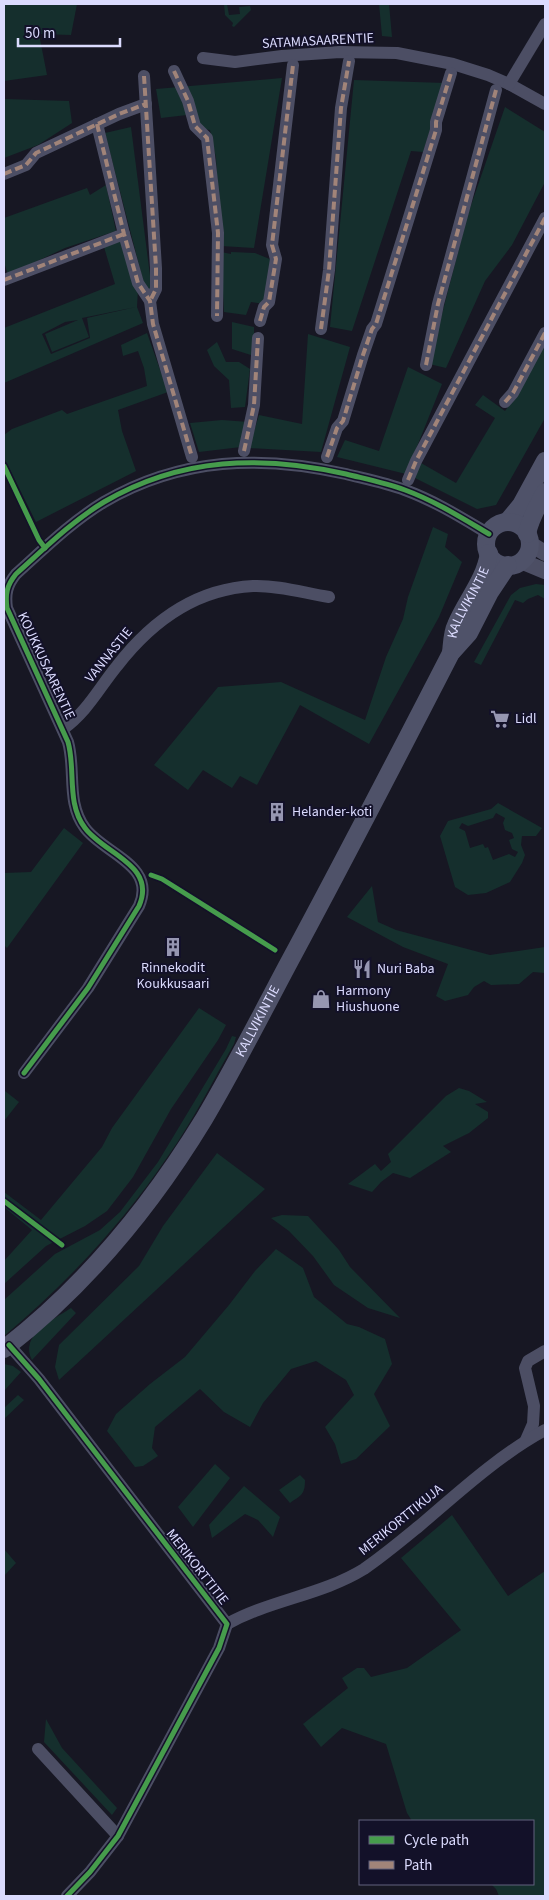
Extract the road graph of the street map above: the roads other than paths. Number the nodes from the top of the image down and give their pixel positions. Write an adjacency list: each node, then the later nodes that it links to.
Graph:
1 (545, 24): 8 (street)
2 (203, 58): 8 (street, SATAMASAARENTIE)
3 (349, 61): 20 (street)
4 (293, 65): 19 (street)
5 (174, 71): 18 (street)
6 (451, 73): 27 (street)
7 (144, 76): 10 (street)
8 (510, 84): 11 (street, SATAMASAARENTIE)
9 (496, 90): 23 (street)
10 (146, 104): 12 (street); 17 (street)
11 (545, 104)
12 (97, 124): 13 (street); 15 (street)
13 (4, 174)
14 (545, 218): 29 (street)
15 (124, 234): 16 (street); 17 (street)
16 (4, 280)
17 (150, 301): 26 (street)
18 (217, 316)
19 (260, 321)
20 (321, 329)
21 (545, 333): 24 (street)
22 (258, 338): 25 (street)
23 (426, 365)
24 (505, 402)
25 (244, 451)
26 (192, 457)
27 (327, 457)
28 (545, 461): 31 (main road)
29 (408, 480)
30 (545, 492): 33 (main road)
31 (507, 522): 32 (main road); 33 (main road)
32 (489, 534): 34 (main road); 40 (street, KOUKKUSAARENTIE)
33 (528, 538): 35 (street); 36 (main road)
34 (489, 553): 36 (main road); 39 (main road, KALLVIKINTIE)
35 (545, 553)
36 (514, 563): 37 (street); 39 (main road, KALLVIKINTIE)
37 (545, 571)
38 (329, 597): 40 (street, VANNASTIE)
39 (451, 653): 42 (main road, KALLVIKINTIE)
40 (63, 729): 41 (street, KOUKKUSAARENTIE)
41 (24, 1073)
42 (6, 1347): 46 (street, MERIKORTTITIE)
43 (545, 1351): 45 (street)
44 (545, 1430): 45 (street, MERIKORTTIKUJA)
45 (526, 1440): 46 (street, MERIKORTTIKUJA)
46 (227, 1624): 48 (street, MERIKORTTITIE)
47 (38, 1749): 48 (street)
48 (118, 1836): 49 (street, MERIKORTTITIE)
49 (67, 1896)

